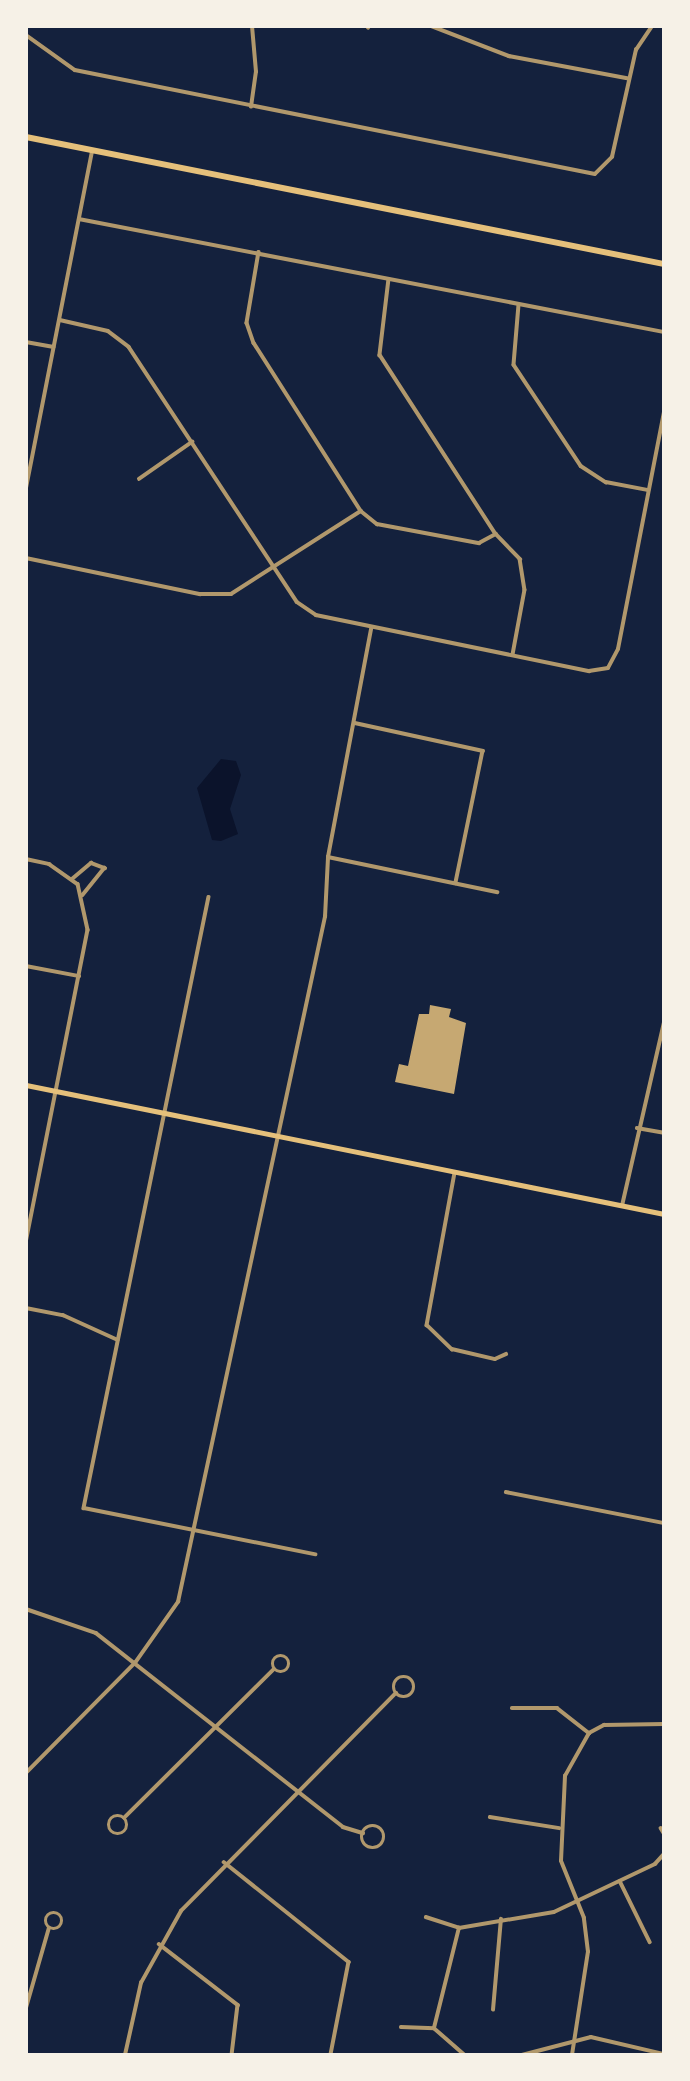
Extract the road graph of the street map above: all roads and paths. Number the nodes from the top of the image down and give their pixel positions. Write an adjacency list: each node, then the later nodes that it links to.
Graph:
1 (251, 26): 6 (street)
2 (431, 26): 5 (street)
3 (652, 26): 5 (street)
4 (26, 35): 6 (street)
5 (628, 78): 6 (street)
6 (251, 108)
7 (26, 137): 8 (main road)
8 (92, 151): 9 (street); 11 (main road)
9 (79, 219): 10 (street); 14 (street)
10 (259, 252): 12 (street); 23 (street)
11 (664, 264)
12 (390, 279): 13 (street); 24 (street)
13 (519, 305): 15 (street); 22 (street)
14 (60, 320): 17 (street); 19 (street)
15 (664, 332)
16 (26, 342): 17 (street)
17 (54, 347): 21 (street)
18 (664, 412): 22 (street)
19 (192, 442): 20 (street); 26 (street)
20 (139, 479)
21 (26, 488)
22 (648, 490): 28 (street)
23 (361, 511): 24 (street); 26 (street)
24 (496, 534): 28 (street)
25 (26, 558): 26 (street)
26 (274, 563): 27 (street)
27 (372, 629): 28 (street); 29 (street)
28 (513, 655)
29 (355, 723): 30 (street); 33 (street)
30 (328, 857): 33 (street); 45 (street)
31 (26, 859): 32 (street)
32 (72, 880): 35 (street); 35 (street)
33 (456, 883): 34 (street)
34 (497, 892)
35 (83, 895): 38 (street)
36 (209, 897): 42 (street)
37 (26, 966): 38 (street)
38 (79, 976): 41 (street)
39 (664, 1023): 43 (street)
40 (26, 1085): 41 (main road)
41 (56, 1091): 42 (main road); 48 (street)
42 (165, 1113): 45 (main road); 53 (street)
43 (637, 1128): 44 (street); 49 (street)
44 (664, 1133)
45 (278, 1135): 46 (main road); 57 (street)
46 (455, 1173): 49 (main road); 54 (street)
47 (26, 1198): 48 (street)
48 (35, 1199): 51 (street)
49 (622, 1206): 50 (main road)
50 (664, 1214)
51 (26, 1243)
52 (26, 1308): 53 (street)
53 (118, 1339): 57 (street)
54 (506, 1354)
55 (506, 1492): 56 (street)
56 (664, 1523)
57 (195, 1531): 58 (street); 60 (street)
58 (315, 1554)
59 (26, 1609): 60 (street)
60 (135, 1663): 65 (street); 67 (street)
61 (274, 1669): 61 (street); 65 (street)
62 (396, 1693): 62 (street); 68 (street)
63 (512, 1708): 66 (street)
64 (664, 1724): 66 (street)
65 (214, 1726): 68 (street); 70 (street)
66 (589, 1733): 71 (street)
67 (26, 1773)
68 (298, 1791): 72 (street); 74 (street)
69 (490, 1817): 71 (street)
70 (124, 1818): 70 (street)
71 (559, 1828): 76 (street)
72 (363, 1833): 72 (street)
73 (664, 1854): 75 (street)
74 (224, 1862): 82 (street); 91 (street)
75 (620, 1881): 76 (street); 81 (street)
76 (578, 1901): 78 (street); 87 (street)
77 (426, 1917): 80 (street)
78 (501, 1919): 80 (street); 84 (street)
79 (49, 1928): 79 (street); 83 (street)
80 (459, 1928): 86 (street)
81 (650, 1942)
82 (159, 1944): 89 (street); 90 (street)
83 (26, 2008)
84 (493, 2010)
85 (401, 2027): 86 (street)
86 (434, 2028): 92 (street)
87 (579, 2037): 88 (street); 93 (street); 94 (street)
88 (664, 2054)
89 (125, 2055)
90 (232, 2055)
91 (331, 2055)
92 (465, 2055)
93 (522, 2055)
94 (572, 2055)

